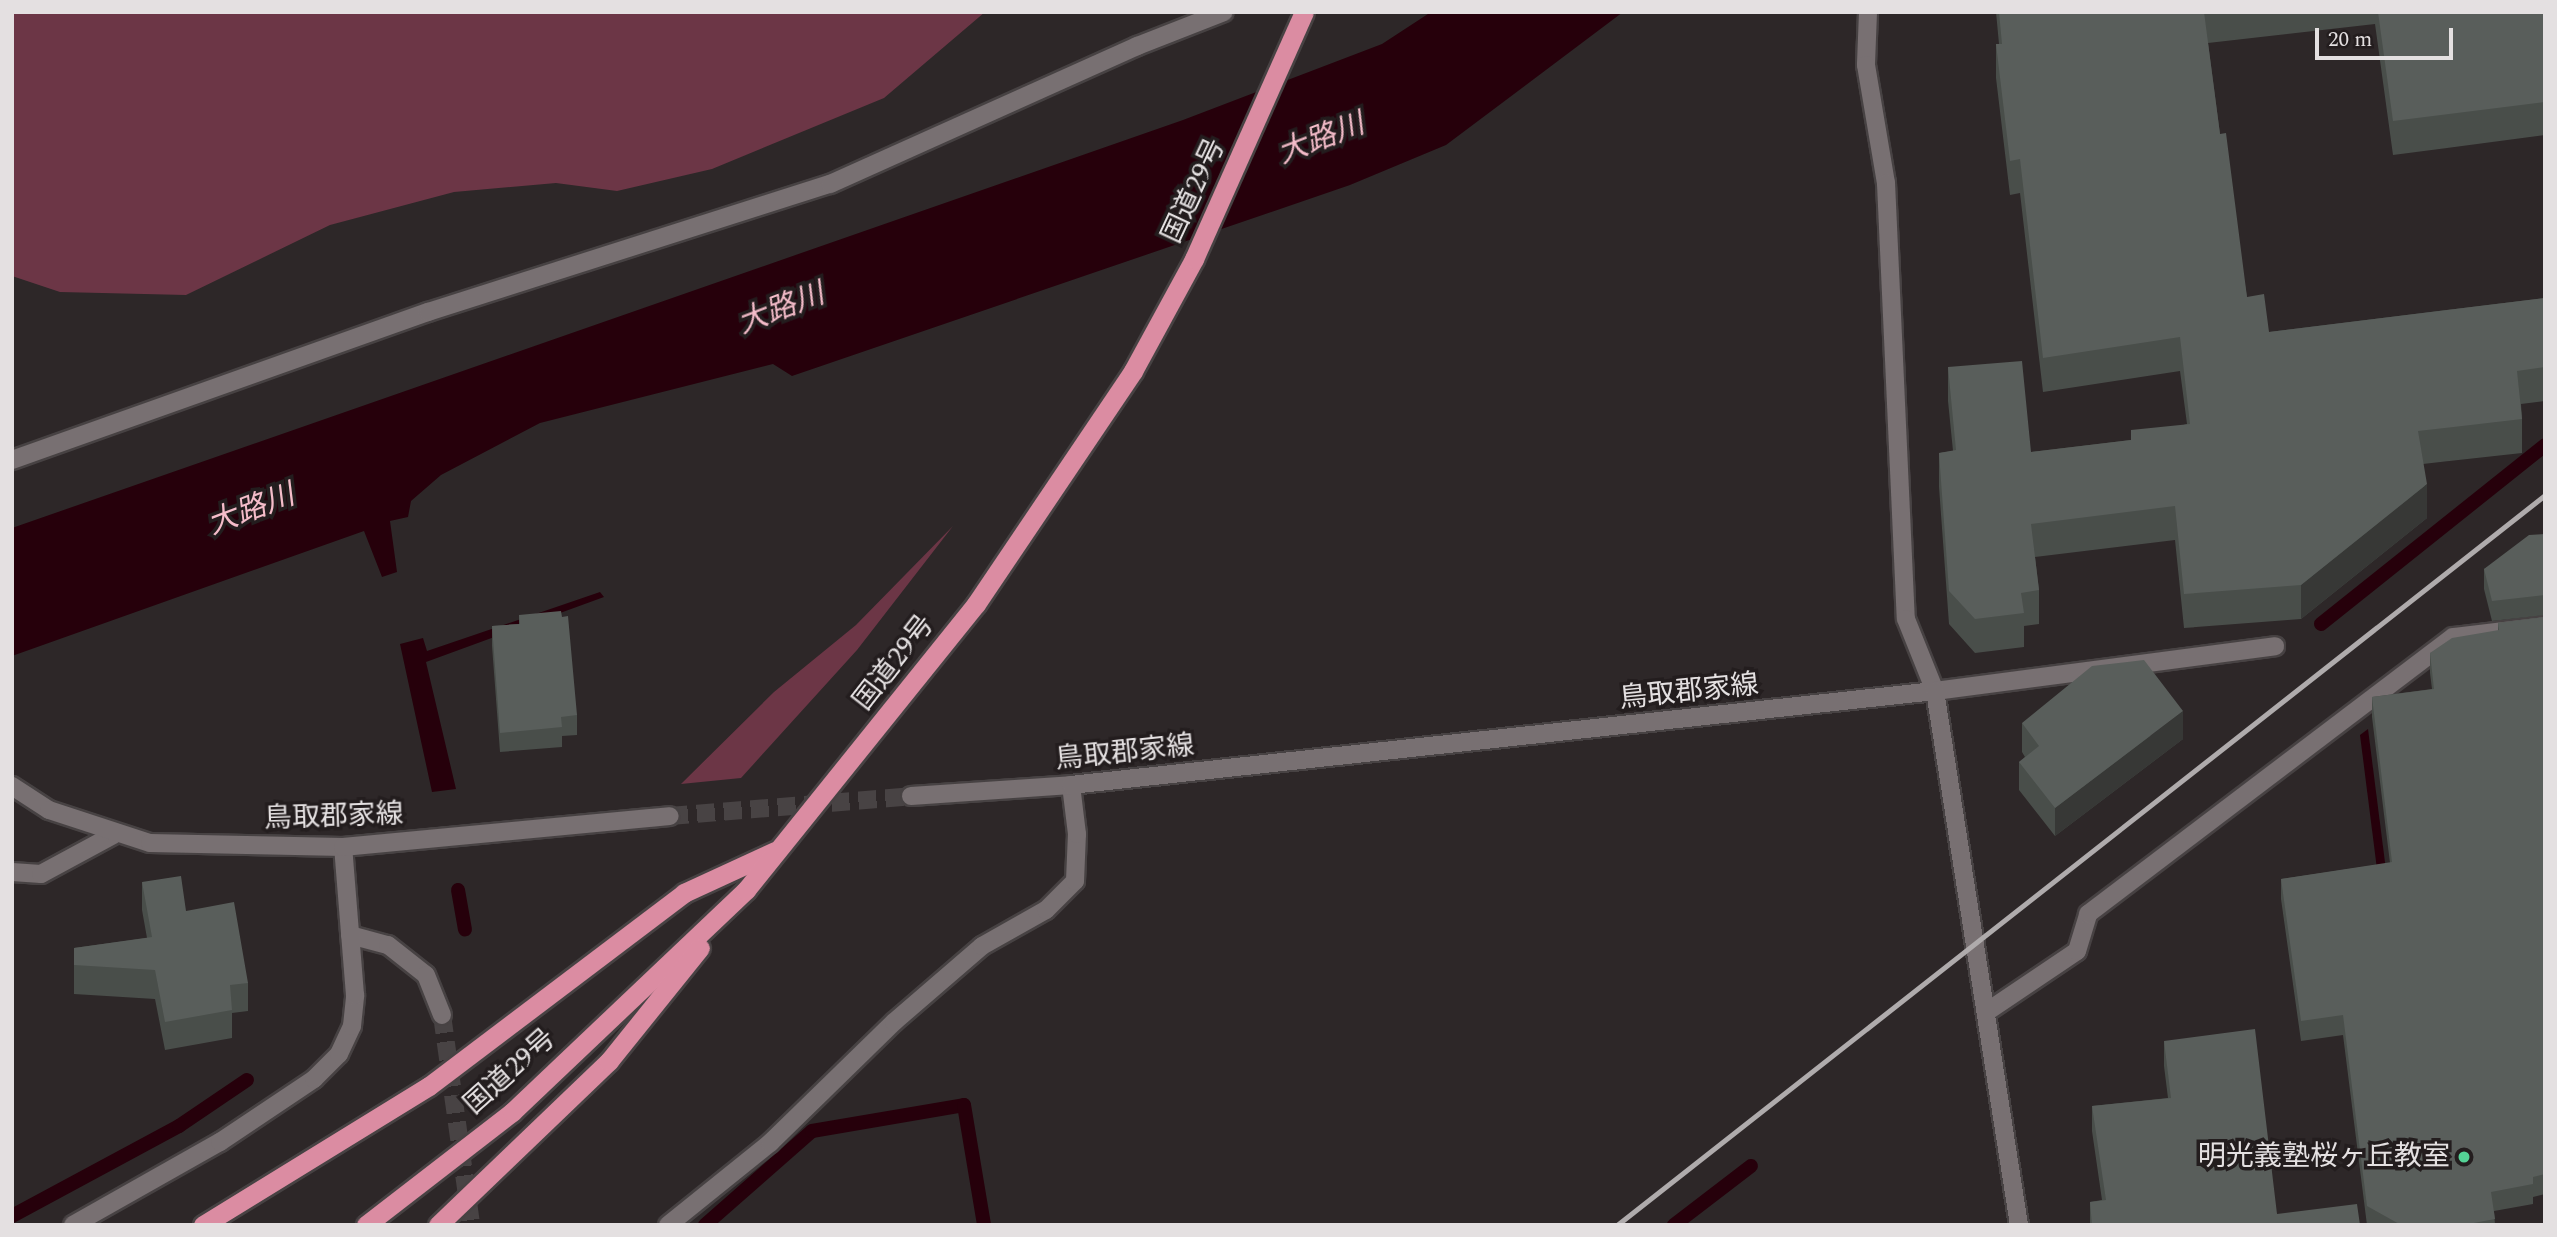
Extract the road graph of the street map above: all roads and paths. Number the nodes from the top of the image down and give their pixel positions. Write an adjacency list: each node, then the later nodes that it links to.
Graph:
1 (1224, 12): 4 (street)
2 (1304, 12): 14 (highway, 国道29号)
3 (1868, 12): 7 (street)
4 (12, 460)
5 (2545, 626): 18 (street)
6 (2275, 646): 7 (street, 鳥取郡家線)
7 (1935, 691): 8 (street, 鳥取郡家線); 18 (street)
8 (1071, 785): 10 (street, 鳥取郡家線); 24 (street)
9 (12, 786): 12 (street, 鳥取郡家線)
10 (911, 796)
11 (670, 816): 13 (street, 鳥取郡家線)
12 (113, 835): 13 (street, 鳥取郡家線); 15 (street)
13 (343, 847): 17 (street)
14 (780, 849): 16 (highway, 国道29号); 21 (highway)
15 (12, 872)
16 (746, 890): 22 (highway, 国道29号); 23 (highway)
17 (350, 935): 19 (street); 20 (street)
18 (1988, 1011): 25 (street)
19 (442, 1015)
20 (73, 1225)
21 (203, 1225)
22 (366, 1225)
23 (438, 1225)
24 (668, 1225)
25 (2019, 1225)

